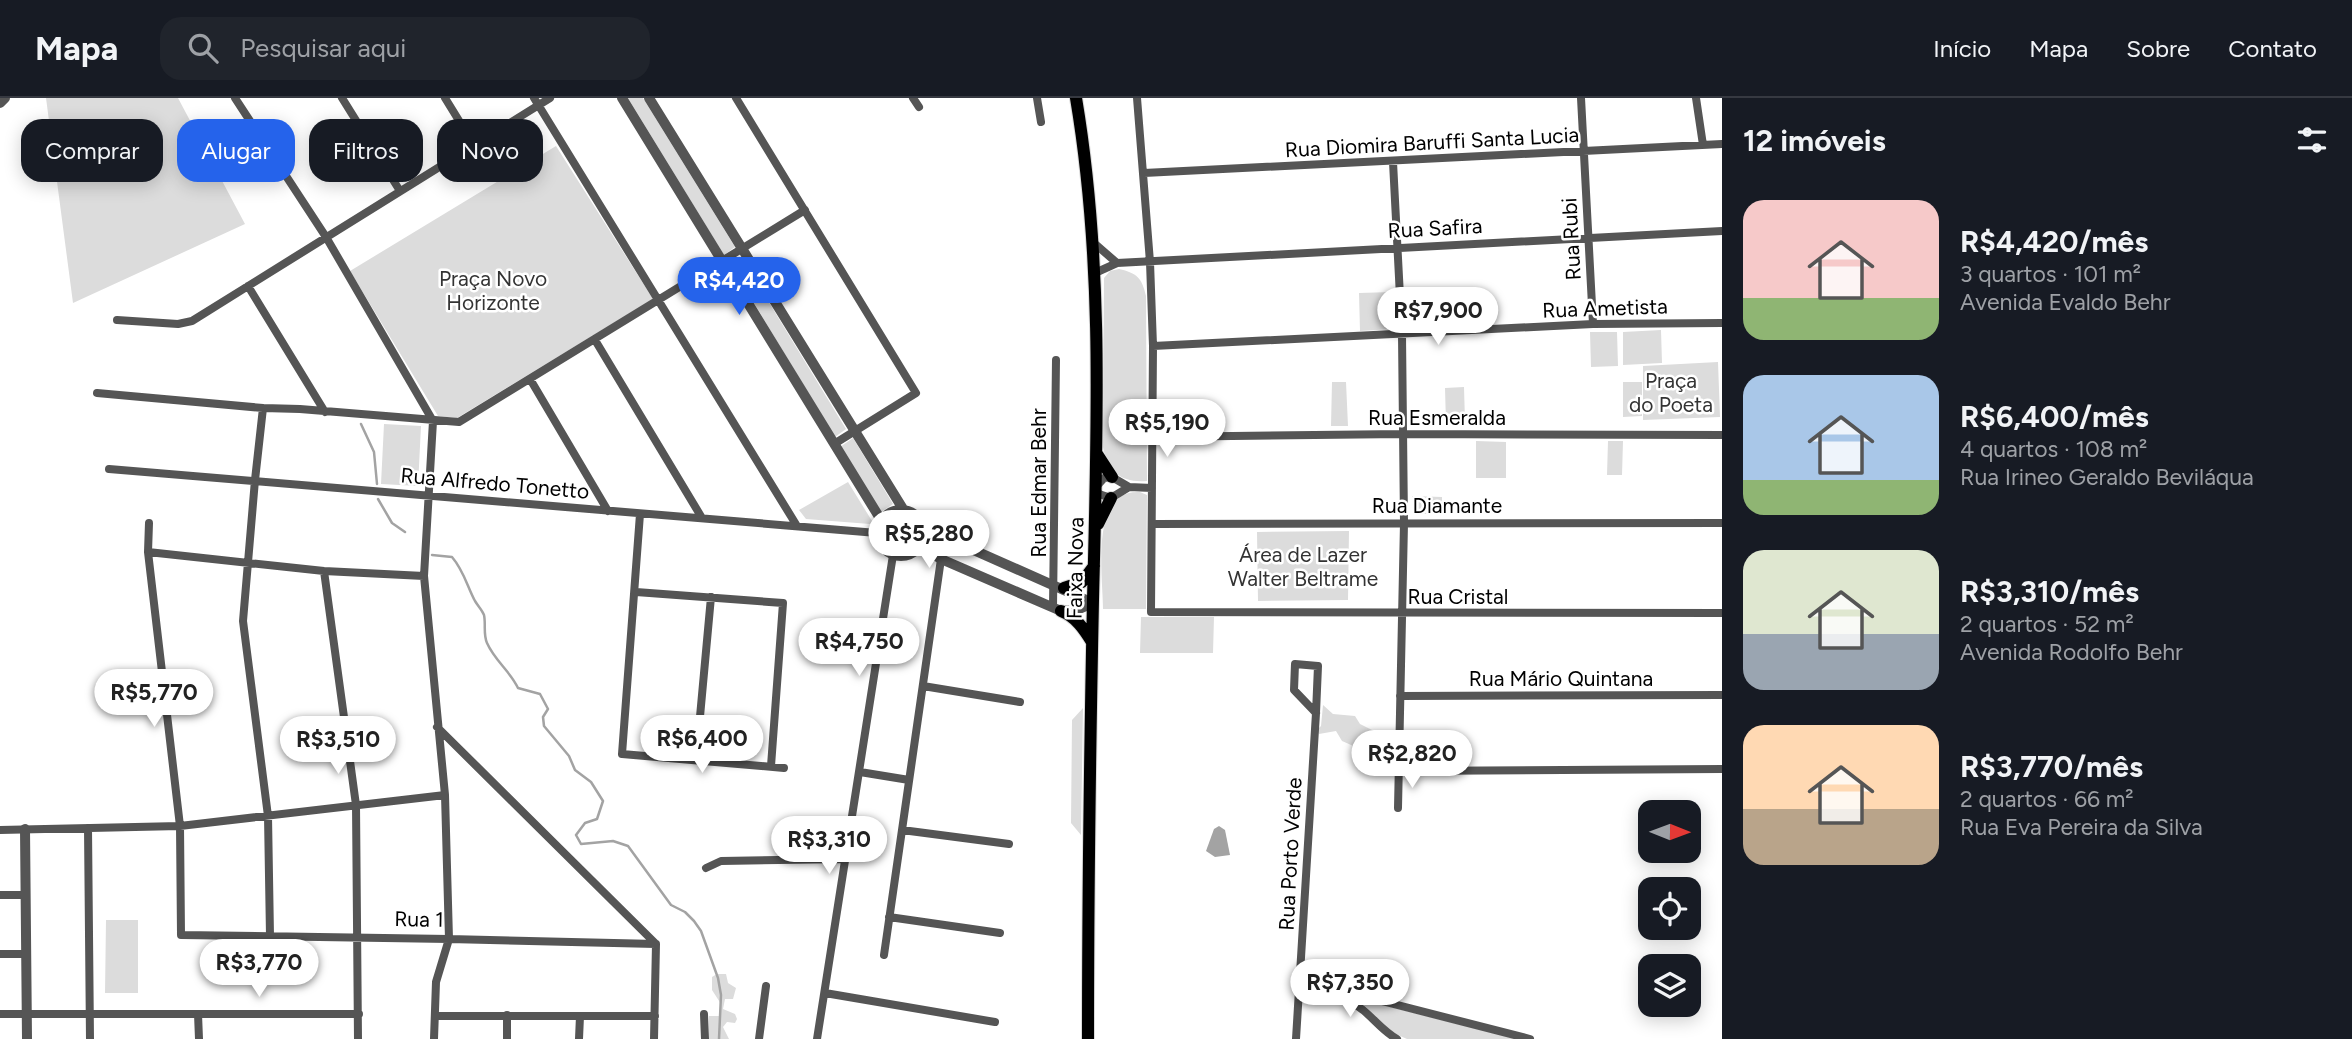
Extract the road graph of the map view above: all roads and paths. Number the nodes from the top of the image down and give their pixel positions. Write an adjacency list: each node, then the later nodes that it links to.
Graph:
1 (5, 98): 16 (street)
2 (235, 98): 30 (street)
3 (342, 98): 27 (street)
4 (445, 98): 18 (street)
5 (550, 98): 15 (street)
6 (622, 98): 35 (street)
7 (649, 98): 34 (street)
8 (736, 98): 28 (street)
9 (914, 98): 17 (street)
10 (1037, 98): 20 (street)
11 (1076, 98): 32 (highway, Faixa Nova)
12 (1137, 98): 26 (street)
13 (1581, 98): 23 (street, Rua Rubi)
14 (1696, 98): 22 (street)
15 (536, 102): 19 (street); 40 (street)
16 (0, 103)
17 (919, 107)
18 (458, 119)
19 (511, 119)
20 (1041, 122)
21 (1722, 144): 22 (street, Rua Diomira Baruffi Santa Lucia)
22 (1703, 145): 23 (street, Rua Diomira Baruffi Santa Lucia)
23 (1584, 153): 24 (street, Rua Diomira Baruffi Santa Lucia); 31 (street, Rua Rubi)
24 (1393, 162): 26 (street, Rua Diomira Baruffi Santa Lucia); 33 (street)
25 (437, 168): 27 (street)
26 (1144, 173): 36 (street)
27 (400, 191): 30 (street)
28 (805, 210): 34 (street); 53 (street)
29 (1722, 231): 31 (street, Rua Safira)
30 (326, 237): 39 (street); 52 (street)
31 (1589, 238): 33 (street, Rua Safira); 43 (street, Rua Rubi)
32 (1094, 243): 37 (street); 38 (highway, Faixa Nova)
33 (1397, 248): 36 (street, Rua Safira); 44 (street)
34 (743, 250): 35 (street); 53 (street)
35 (723, 262): 40 (street); 57 (street)
36 (1150, 262): 37 (street, Rua Safira); 46 (street)
37 (1117, 263): 38 (street)
38 (1095, 273): 58 (highway, Faixa Nova)
39 (248, 286): 41 (street); 51 (street)
40 (660, 301): 45 (street); 76 (street)
41 (117, 320)
42 (1722, 323): 43 (street, Rua Ametista)
43 (1593, 324): 44 (street, Rua Ametista)
44 (1402, 335): 46 (street, Rua Ametista); 54 (street)
45 (595, 340): 48 (street); 70 (street)
46 (1153, 346): 56 (street)
47 (1056, 360): 88 (street, Rua Edmar Behr)
48 (530, 379): 52 (street); 68 (street)
49 (97, 393): 50 (street)
50 (263, 408): 51 (street); 61 (street)
51 (325, 412): 52 (street)
52 (433, 421): 65 (street)
53 (854, 430): 57 (street); 67 (street)
54 (1403, 433): 55 (street, Rua Esmeralda); 56 (street, Rua Esmeralda); 73 (street)
55 (1722, 435)
56 (1153, 437): 64 (street)
57 (834, 444): 71 (street)
58 (1096, 452): 60 (highway); 62 (highway, Faixa Nova)
59 (109, 469): 61 (street, Rua Alfredo Tonetto)
60 (1112, 477): 62 (street); 63 (street)
61 (255, 480): 65 (street, Rua Alfredo Tonetto); 84 (street)
62 (1095, 488): 66 (street); 79 (highway, Faixa Nova)
63 (1129, 488): 64 (street); 66 (street)
64 (1152, 488): 75 (street)
65 (430, 495): 68 (street, Rua Alfredo Tonetto); 87 (street)
66 (1111, 498): 79 (highway)
67 (903, 509): 71 (street); 77 (street)
68 (608, 511): 69 (street, Rua Alfredo Tonetto)
69 (640, 514): 70 (street, Rua Alfredo Tonetto); 89 (street)
70 (702, 518): 76 (street, Rua Alfredo Tonetto)
71 (881, 520): 78 (street)
72 (149, 523): 81 (street)
73 (1404, 523): 74 (street, Rua Diamante); 75 (street, Rua Diamante); 94 (street)
74 (1722, 523)
75 (1152, 524): 94 (street, Rua Cristal)
76 (797, 526): 78 (street, Rua Alfredo Tonetto)
77 (925, 528): 80 (street); 88 (street)
78 (877, 533): 82 (street)
79 (1095, 534): 85 (highway, Faixa Nova)
80 (920, 547): 82 (street); 83 (street)
81 (148, 552): 84 (street); 113 (street)
82 (893, 555): 107 (street)
83 (942, 559): 92 (street); 96 (street)
84 (248, 563): 86 (street); 112 (street)
85 (1094, 566): 88 (highway); 91 (highway, Faixa Nova)
86 (324, 571): 87 (street); 110 (street)
87 (424, 576): 101 (street)
88 (1059, 586): 91 (street); 92 (street, Rua Edmar Behr)
89 (636, 592): 90 (street); 102 (street)
90 (711, 597): 102 (street); 103 (street)
91 (1093, 603): 92 (street); 95 (highway, Faixa Nova)
92 (1057, 609): 95 (highway)
93 (1722, 613): 94 (street, Rua Cristal)
94 (1402, 614): 98 (street)
95 (1093, 643): 158 (highway, Faixa Nova)
96 (923, 686): 99 (street); 108 (street)
97 (1722, 695): 98 (street, Rua Mário Quintana)
98 (1400, 696): 106 (street)
99 (1020, 702)
100 (1316, 713): 100 (street, Rua Porto Verde); 132 (street, Rua Porto Verde)
101 (437, 727): 109 (street); 128 (street)
102 (696, 760): 103 (street)
103 (771, 766): 104 (street)
104 (784, 768)
105 (1722, 769): 106 (street)
106 (1398, 771): 111 (street)
107 (860, 772): 108 (street); 119 (street)
108 (909, 780): 117 (street)
109 (445, 795): 110 (street); 127 (street)
110 (356, 805): 112 (street); 126 (street)
111 (1398, 807)
112 (268, 816): 113 (street); 125 (street)
113 (180, 826): 114 (street); 125 (street, Rua 1)
114 (88, 828): 115 (street); 139 (street)
115 (25, 829): 116 (street); 122 (street)
116 (0, 830)
117 (902, 830): 118 (street); 123 (street)
118 (1009, 845)
119 (846, 859): 120 (street); 134 (street)
120 (706, 868)
121 (0, 895): 122 (street)
122 (26, 895): 130 (street)
123 (889, 917): 124 (street); 131 (street)
124 (1000, 933)
125 (270, 936): 126 (street, Rua 1)
126 (359, 937): 127 (street, Rua 1); 140 (street)
127 (449, 939): 128 (street, Rua 1); 143 (street)
128 (656, 944): 145 (street)
129 (0, 954): 130 (street)
130 (26, 954): 138 (street)
131 (884, 955)
132 (1300, 980): 135 (street, Rua Porto Verde); 161 (street)
133 (766, 986): 156 (street)
134 (825, 993): 146 (street); 157 (street)
135 (1299, 997): 159 (street, Rua Porto Verde); 160 (street)
136 (198, 1013): 139 (street); 140 (street); 149 (street)
137 (0, 1014): 138 (street)
138 (27, 1014): 139 (street); 147 (street)
139 (90, 1014): 148 (street)
140 (359, 1014): 150 (street)
141 (704, 1014): 155 (street)
142 (507, 1015): 143 (street); 144 (street); 152 (street)
143 (435, 1016): 151 (street)
144 (580, 1016): 145 (street); 153 (street)
145 (655, 1017): 154 (street)
146 (995, 1022)
147 (27, 1039)
148 (90, 1039)
149 (199, 1039)
150 (358, 1039)
151 (434, 1039)
152 (507, 1039)
153 (579, 1039)
154 (654, 1039)
155 (705, 1039)
156 (759, 1039)
157 (817, 1039)
158 (1088, 1039)
159 (1296, 1039)
160 (1397, 1039)
161 (1530, 1039)

